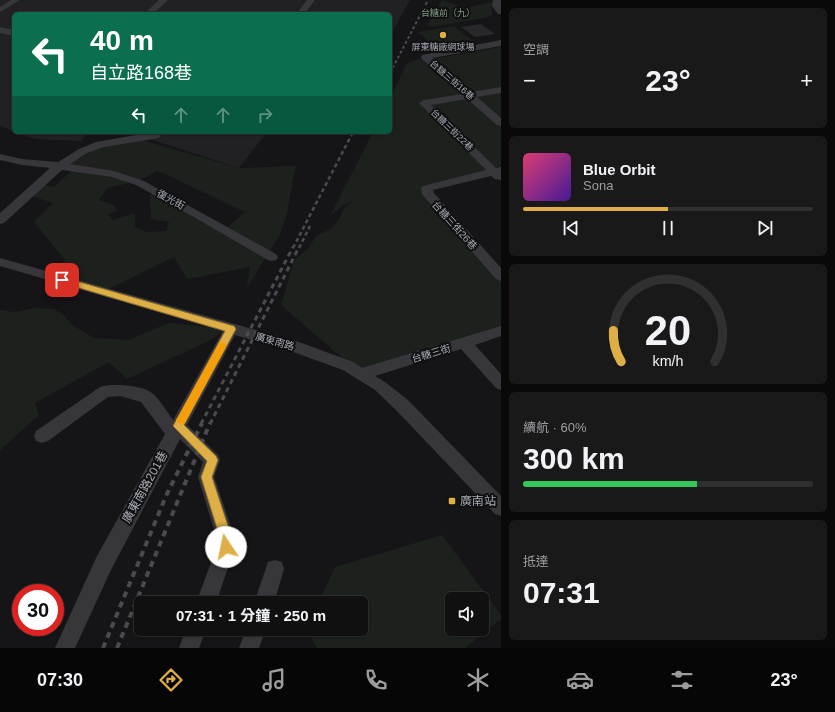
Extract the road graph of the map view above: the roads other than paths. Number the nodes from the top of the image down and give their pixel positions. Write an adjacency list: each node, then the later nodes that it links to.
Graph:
1 (16, 0): 5 (street)
2 (164, 0): 6 (street)
3 (311, 0): 7 (street)
4 (497, 0): 8 (street)
5 (0, 10)
6 (150, 12)
7 (302, 12)
8 (501, 12)
9 (0, 30): 10 (street)
10 (12, 33)
11 (501, 43): 13 (street, 台糖三街16巷)
12 (501, 90): 13 (street, 台糖三街22巷)
13 (469, 96): 14 (street, 台糖三街16巷); 18 (street, 台糖三街22巷)
14 (501, 123)
15 (156, 134): 17 (street)
16 (0, 158): 17 (street, 復光街)
17 (61, 166): 19 (street); 20 (street, 復光街)
18 (499, 173): 22 (street, 台糖三街26巷)
19 (0, 220)
20 (272, 257)
21 (0, 262): 23 (street, 廣東南路)
22 (501, 276)
23 (231, 329): 26 (street, 廣東南路); 28 (street, 廣東南路201巷)
24 (501, 331): 25 (street, 台糖三街)
25 (464, 342): 26 (street, 台糖三街); 27 (street)
26 (361, 374): 30 (street, 廣東南路)
27 (501, 384)
28 (176, 430): 29 (street); 32 (street); 36 (street, 廣東南路201巷)
29 (42, 436)
30 (501, 508)
31 (275, 570): 33 (street)
32 (208, 596)
33 (266, 596)
34 (193, 636): 37 (street)
35 (253, 636): 38 (street)
36 (65, 648)
37 (189, 648)
38 (249, 648)

